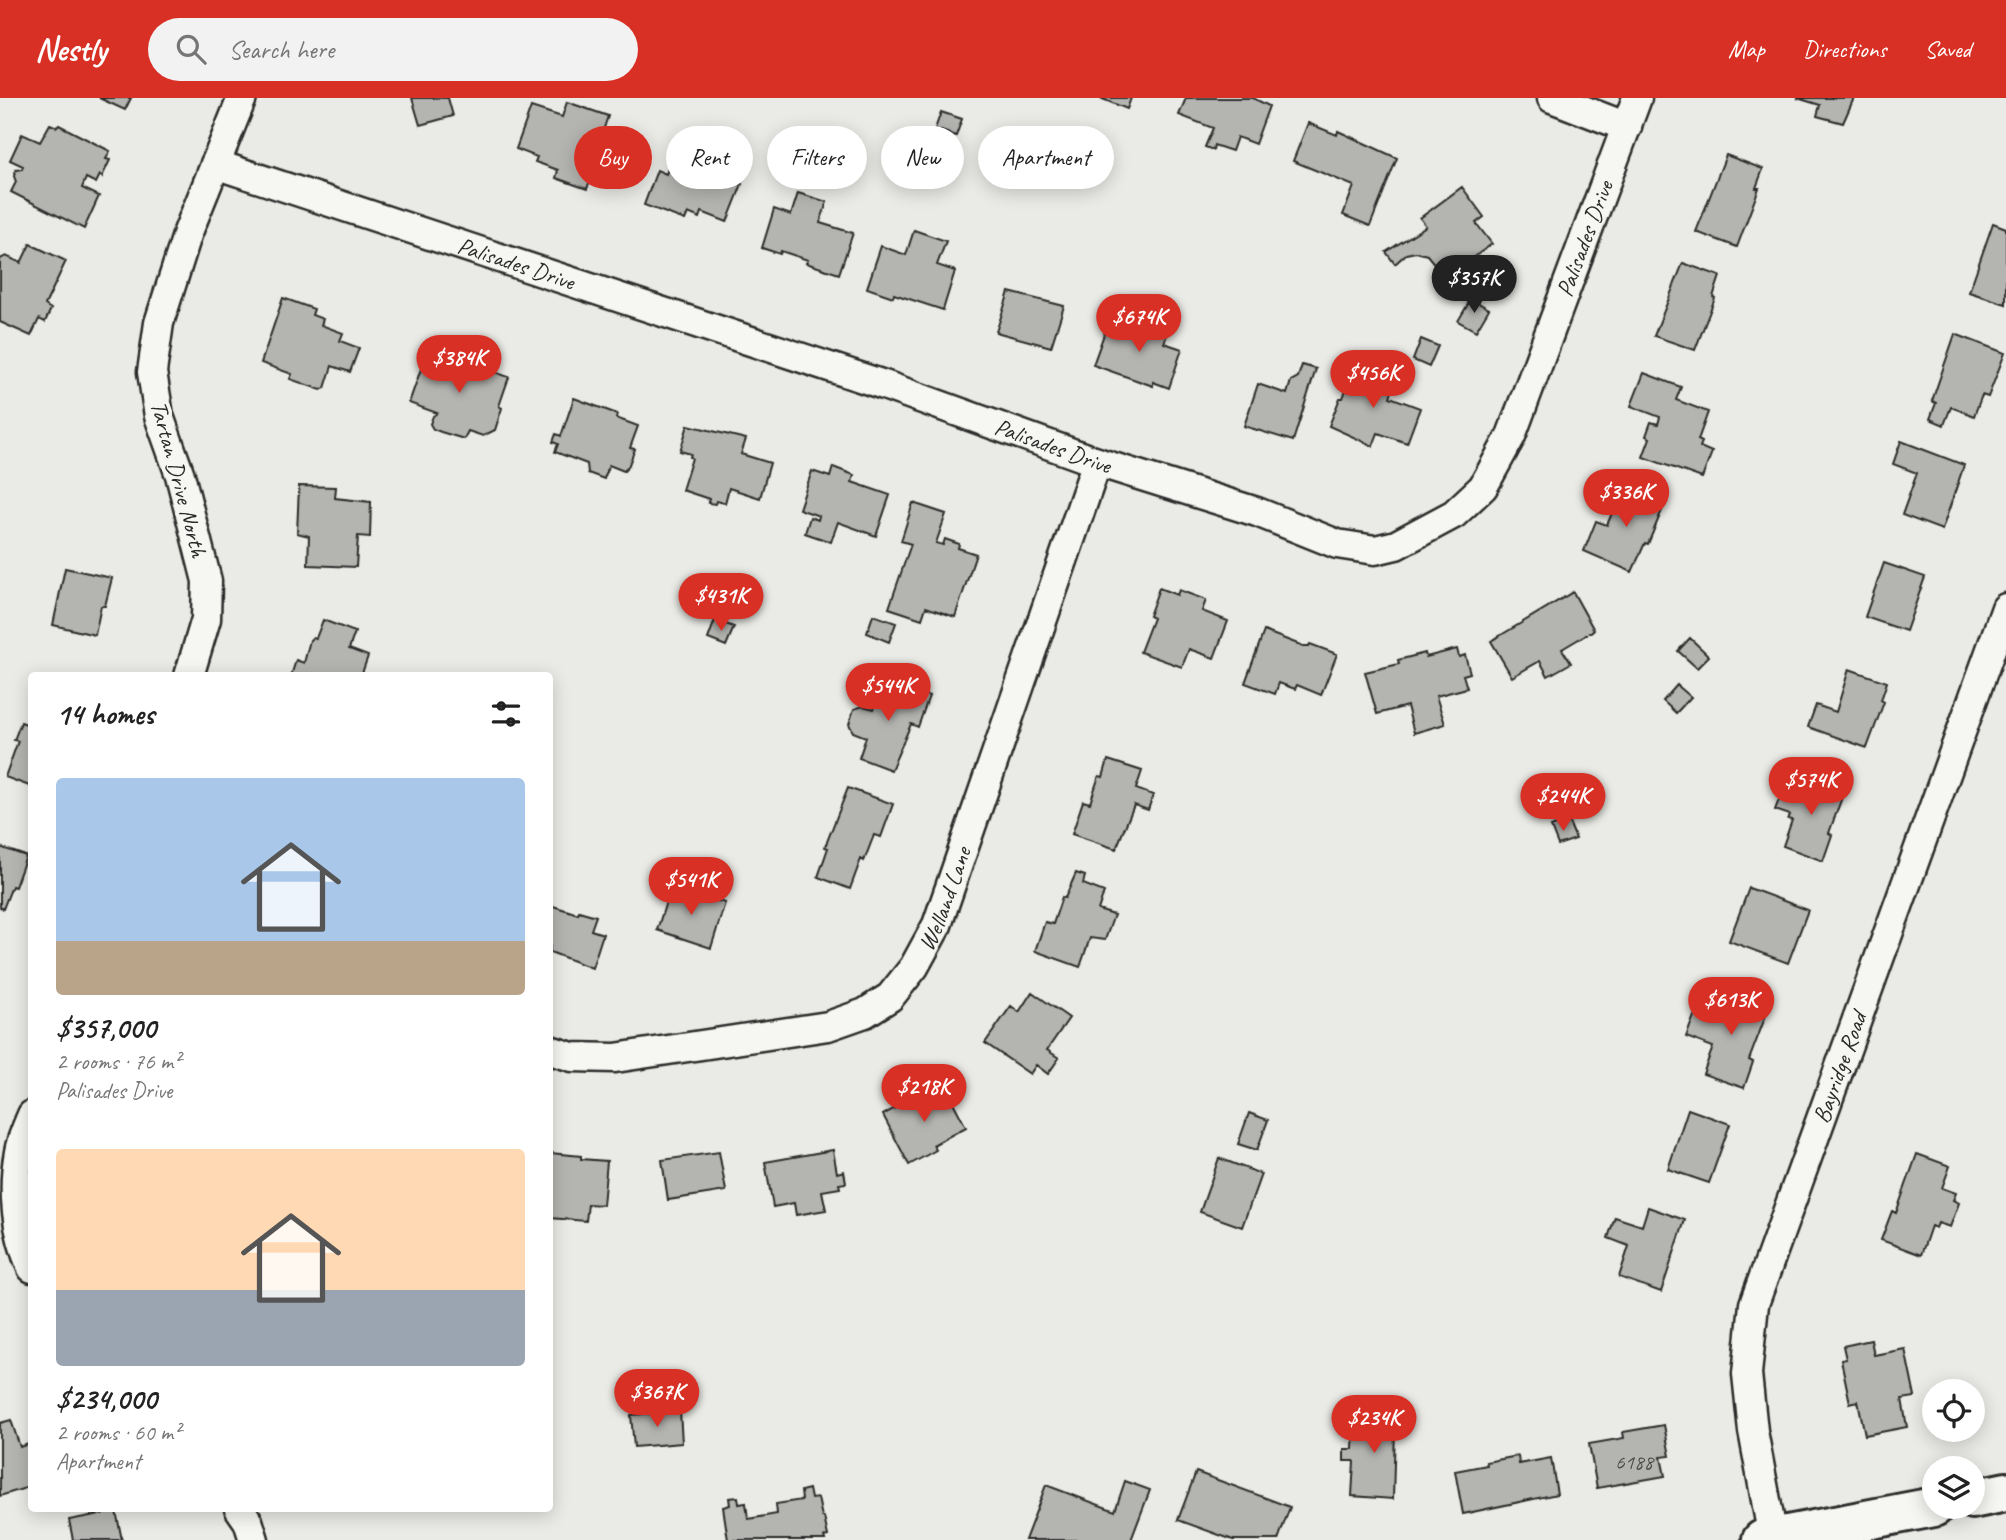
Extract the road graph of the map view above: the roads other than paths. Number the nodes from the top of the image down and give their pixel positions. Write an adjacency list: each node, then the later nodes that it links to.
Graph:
1 (242, 98): 5 (street, Tartan Drive North)
2 (1552, 98): 4 (street)
3 (1637, 98): 4 (street, Palisades Drive)
4 (1627, 127): 6 (street, Palisades Drive)
5 (215, 164): 6 (street, Palisades Drive); 8 (street, Tartan Drive North)
6 (1097, 462): 9 (street, Welland Lane)
7 (2006, 607): 16 (street, Bayridge Road)
8 (190, 672)
9 (553, 1051)
10 (28, 1125): 11 (street)
11 (28, 1260)
12 (2006, 1492): 13 (street)
13 (1985, 1496)
14 (1922, 1509): 16 (street)
15 (242, 1512): 17 (street)
16 (1767, 1539)
17 (254, 1540)

